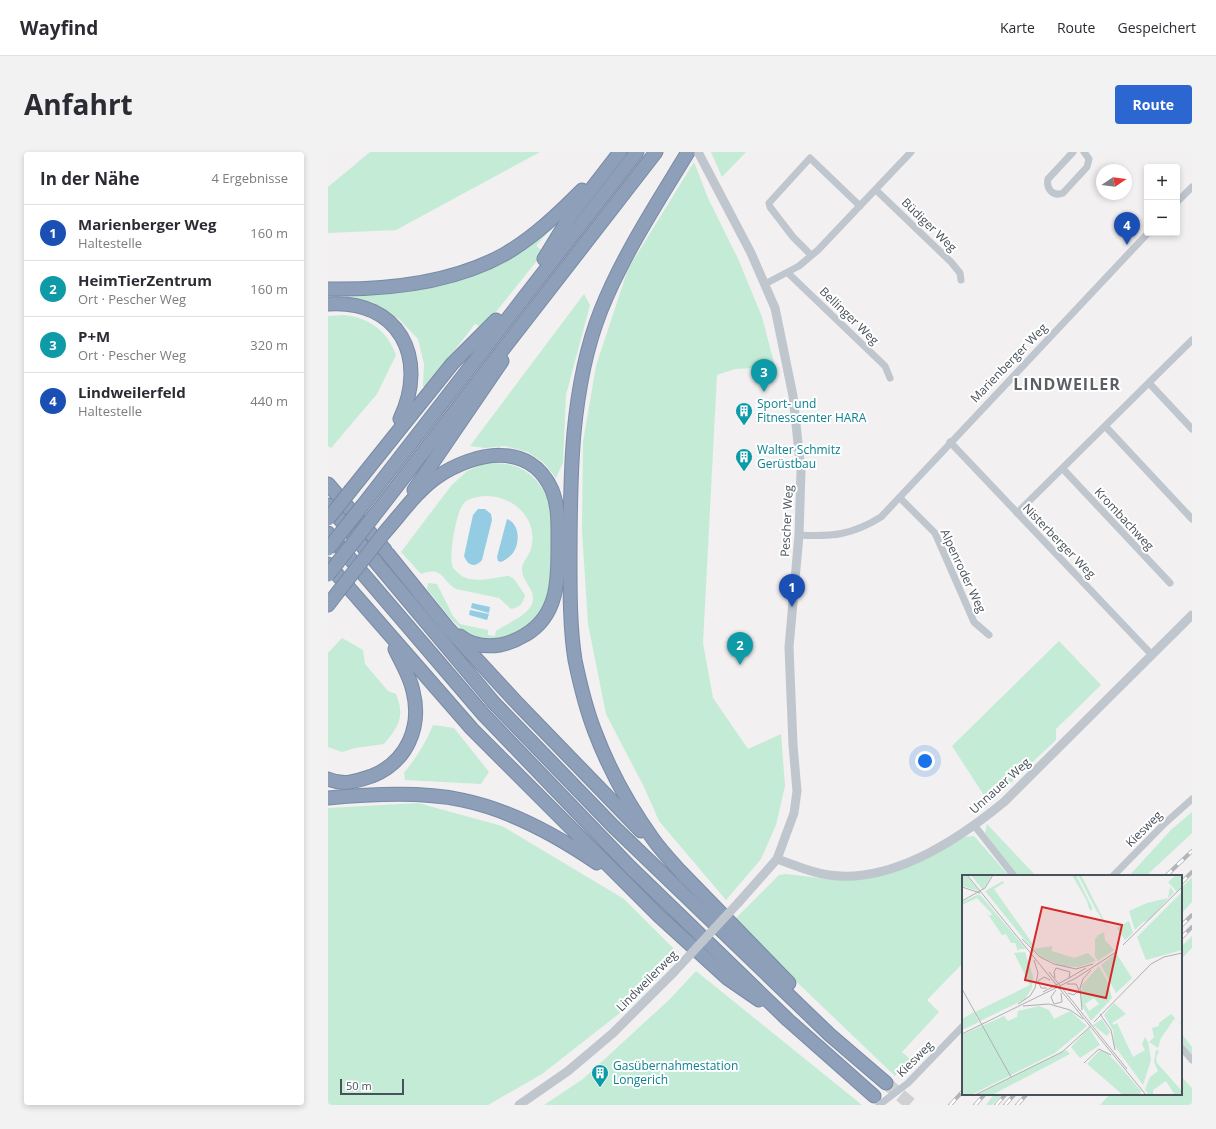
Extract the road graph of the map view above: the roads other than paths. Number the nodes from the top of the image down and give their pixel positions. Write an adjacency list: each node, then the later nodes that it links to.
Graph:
1 (637, 152): 38 (highway, bridge)
2 (656, 152): 20 (highway)
3 (698, 152): 17 (street, Pescher Weg)
4 (911, 152): 10 (street)
5 (1073, 152): 6 (street)
6 (1084, 152)
7 (618, 155): 18 (highway); 27 (highway)
8 (686, 156): 55 (highway)
9 (1192, 186): 11 (street)
10 (876, 190): 12 (street); 16 (street, Büdiger Weg)
11 (1179, 200)
12 (860, 206): 14 (street); 14 (street)
13 (1145, 236): 26 (street, Marienberger Weg)
14 (811, 255): 15 (street)
15 (788, 272): 17 (street); 22 (street, Bellinger Weg)
16 (961, 280)
17 (765, 284): 37 (street, Pescher Weg)
18 (328, 289)
19 (328, 304): 27 (highway)
20 (530, 315): 35 (highway); 41 (highway, bridge)
21 (1192, 340): 23 (street)
22 (890, 378)
23 (1149, 383): 24 (street); 25 (street)
24 (1106, 427): 28 (street); 34 (street)
25 (1192, 429)
26 (950, 442): 30 (street, Marienberger Weg); 32 (street, Nisterberger Weg)
27 (380, 451): 33 (highway, bridge)
28 (1063, 469): 32 (street); 42 (street, Krombachweg)
29 (330, 485): 39 (highway)
30 (900, 498): 37 (street, Marienberger Weg); 46 (street, Alpenroder Weg)
31 (328, 505): 59 (highway)
32 (1017, 513): 47 (street, Nisterberger Weg)
33 (328, 519)
34 (1192, 519)
35 (385, 532): 39 (highway); 43 (highway, bridge)
36 (328, 533): 57 (highway)
37 (799, 535): 52 (street, Pescher Weg)
38 (328, 549)
39 (388, 554): 55 (highway)
40 (328, 564): 45 (highway)
41 (328, 575)
42 (1170, 584)
43 (328, 605)
44 (1192, 616): 47 (street, Unnauer Weg)
45 (385, 631): 48 (highway); 56 (highway)
46 (989, 635)
47 (1152, 655): 51 (street, Unnauer Weg)
48 (328, 780)
49 (328, 798): 56 (highway)
50 (1192, 799): 54 (street, Kiesweg)
51 (974, 825): 52 (street, Unnauer Weg); 53 (street)
52 (777, 859): 64 (street, Lindweilerweg, bridge)
53 (1013, 875)
54 (1114, 875)
55 (686, 878): 59 (highway)
56 (633, 891): 57 (highway)
57 (788, 1020): 63 (highway)
58 (962, 1027): 63 (street, Kiesweg)
59 (830, 1035): 62 (highway)
60 (1182, 1048): 61 (street)
61 (1192, 1060)
62 (886, 1083)
63 (877, 1101)
64 (519, 1105)

